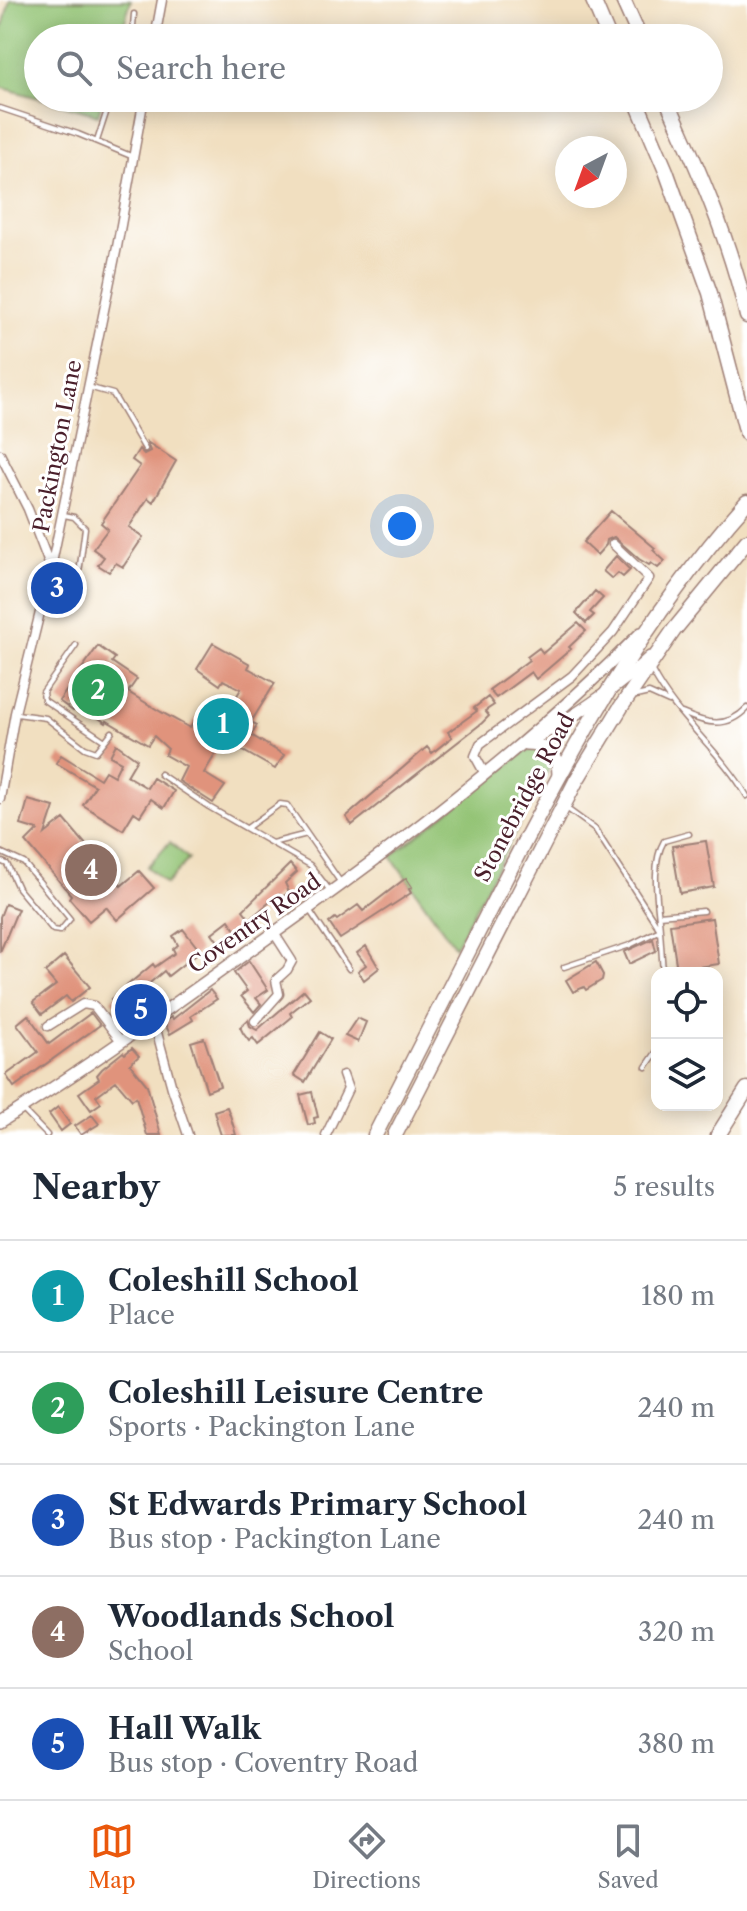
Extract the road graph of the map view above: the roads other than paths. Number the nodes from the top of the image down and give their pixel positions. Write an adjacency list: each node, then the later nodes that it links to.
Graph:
1 (162, 0): 6 (street)
2 (593, 0): 7 (highway)
3 (623, 0): 8 (highway)
4 (134, 14): 5 (lane)
5 (133, 24)
6 (158, 24)
7 (603, 24)
8 (634, 24)
9 (0, 108): 14 (lane)
10 (106, 112): 14 (lane)
11 (141, 112): 15 (street, Packington Lane)
12 (641, 112): 18 (highway)
13 (672, 112): 16 (highway)
14 (97, 141): 15 (lane)
15 (133, 157): 17 (street, Packington Lane)
16 (747, 316)
17 (86, 387): 19 (lane); 22 (street, Packington Lane)
18 (747, 434)
19 (145, 449)
20 (0, 454): 25 (street)
21 (745, 504): 26 (highway, Stonebridge Road)
22 (61, 514): 25 (street, Packington Lane); 25 (lane)
23 (747, 541): 27 (highway, Stonebridge Road)
24 (613, 544): 40 (street)
25 (50, 570): 35 (street, Packington Lane)
26 (654, 619): 30 (highway, Stonebridge Road); 38 (main road)
27 (674, 630): 29 (highway, Stonebridge Road); 30 (main road)
28 (76, 645): 37 (lane)
29 (649, 666): 31 (lane); 32 (highway, Stonebridge Road)
30 (606, 692): 38 (main road); 41 (highway, Stonebridge Road)
31 (671, 703): 32 (lane); 34 (lane)
32 (621, 707): 46 (highway, Stonebridge Road)
33 (747, 708): 34 (lane)
34 (680, 712): 42 (lane)
35 (15, 713): 37 (lane); 44 (street, Packington Lane)
36 (112, 732): 37 (lane)
37 (105, 741)
38 (522, 744): 40 (main road, Coventry Road); 41 (main road)
39 (160, 774): 47 (lane)
40 (485, 774): 54 (main road, Coventry Road)
41 (558, 775): 43 (highway, Stonebridge Road)
42 (747, 796)
43 (547, 797): 46 (lane); 77 (highway, Stonebridge Road)
44 (0, 799)
45 (216, 804): 47 (lane)
46 (563, 806): 59 (lane); 78 (highway, Stonebridge Road)
47 (209, 807): 48 (lane)
48 (247, 828): 49 (lane); 51 (lane)
49 (307, 834): 51 (lane); 54 (lane)
50 (689, 834): 58 (lane)
51 (272, 843): 55 (lane)
52 (0, 852): 53 (lane)
53 (0, 861)
54 (343, 885): 55 (main road, Coventry Road)
55 (332, 893): 56 (main road, Coventry Road)
56 (308, 909): 60 (main road, Coventry Road); 63 (lane)
57 (703, 911): 58 (lane)
58 (659, 915): 59 (lane)
59 (660, 930): 61 (lane); 62 (lane)
60 (274, 933): 64 (main road, Coventry Road); 65 (street)
61 (564, 967)
62 (663, 967)
63 (349, 969)
64 (153, 1018): 67 (main road, Coventry Road); 75 (street)
65 (255, 1021)
66 (48, 1026): 67 (street)
67 (121, 1041): 72 (main road, Coventry Road)
68 (651, 1060): 69 (lane)
69 (646, 1067)
70 (343, 1075): 76 (street)
71 (747, 1089): 79 (highway)
72 (22, 1108): 73 (main road, Coventry Road); 74 (lane)
73 (0, 1122)
74 (47, 1135)
75 (188, 1135)
76 (326, 1135)
77 (375, 1135)
78 (395, 1135)
79 (718, 1135)

